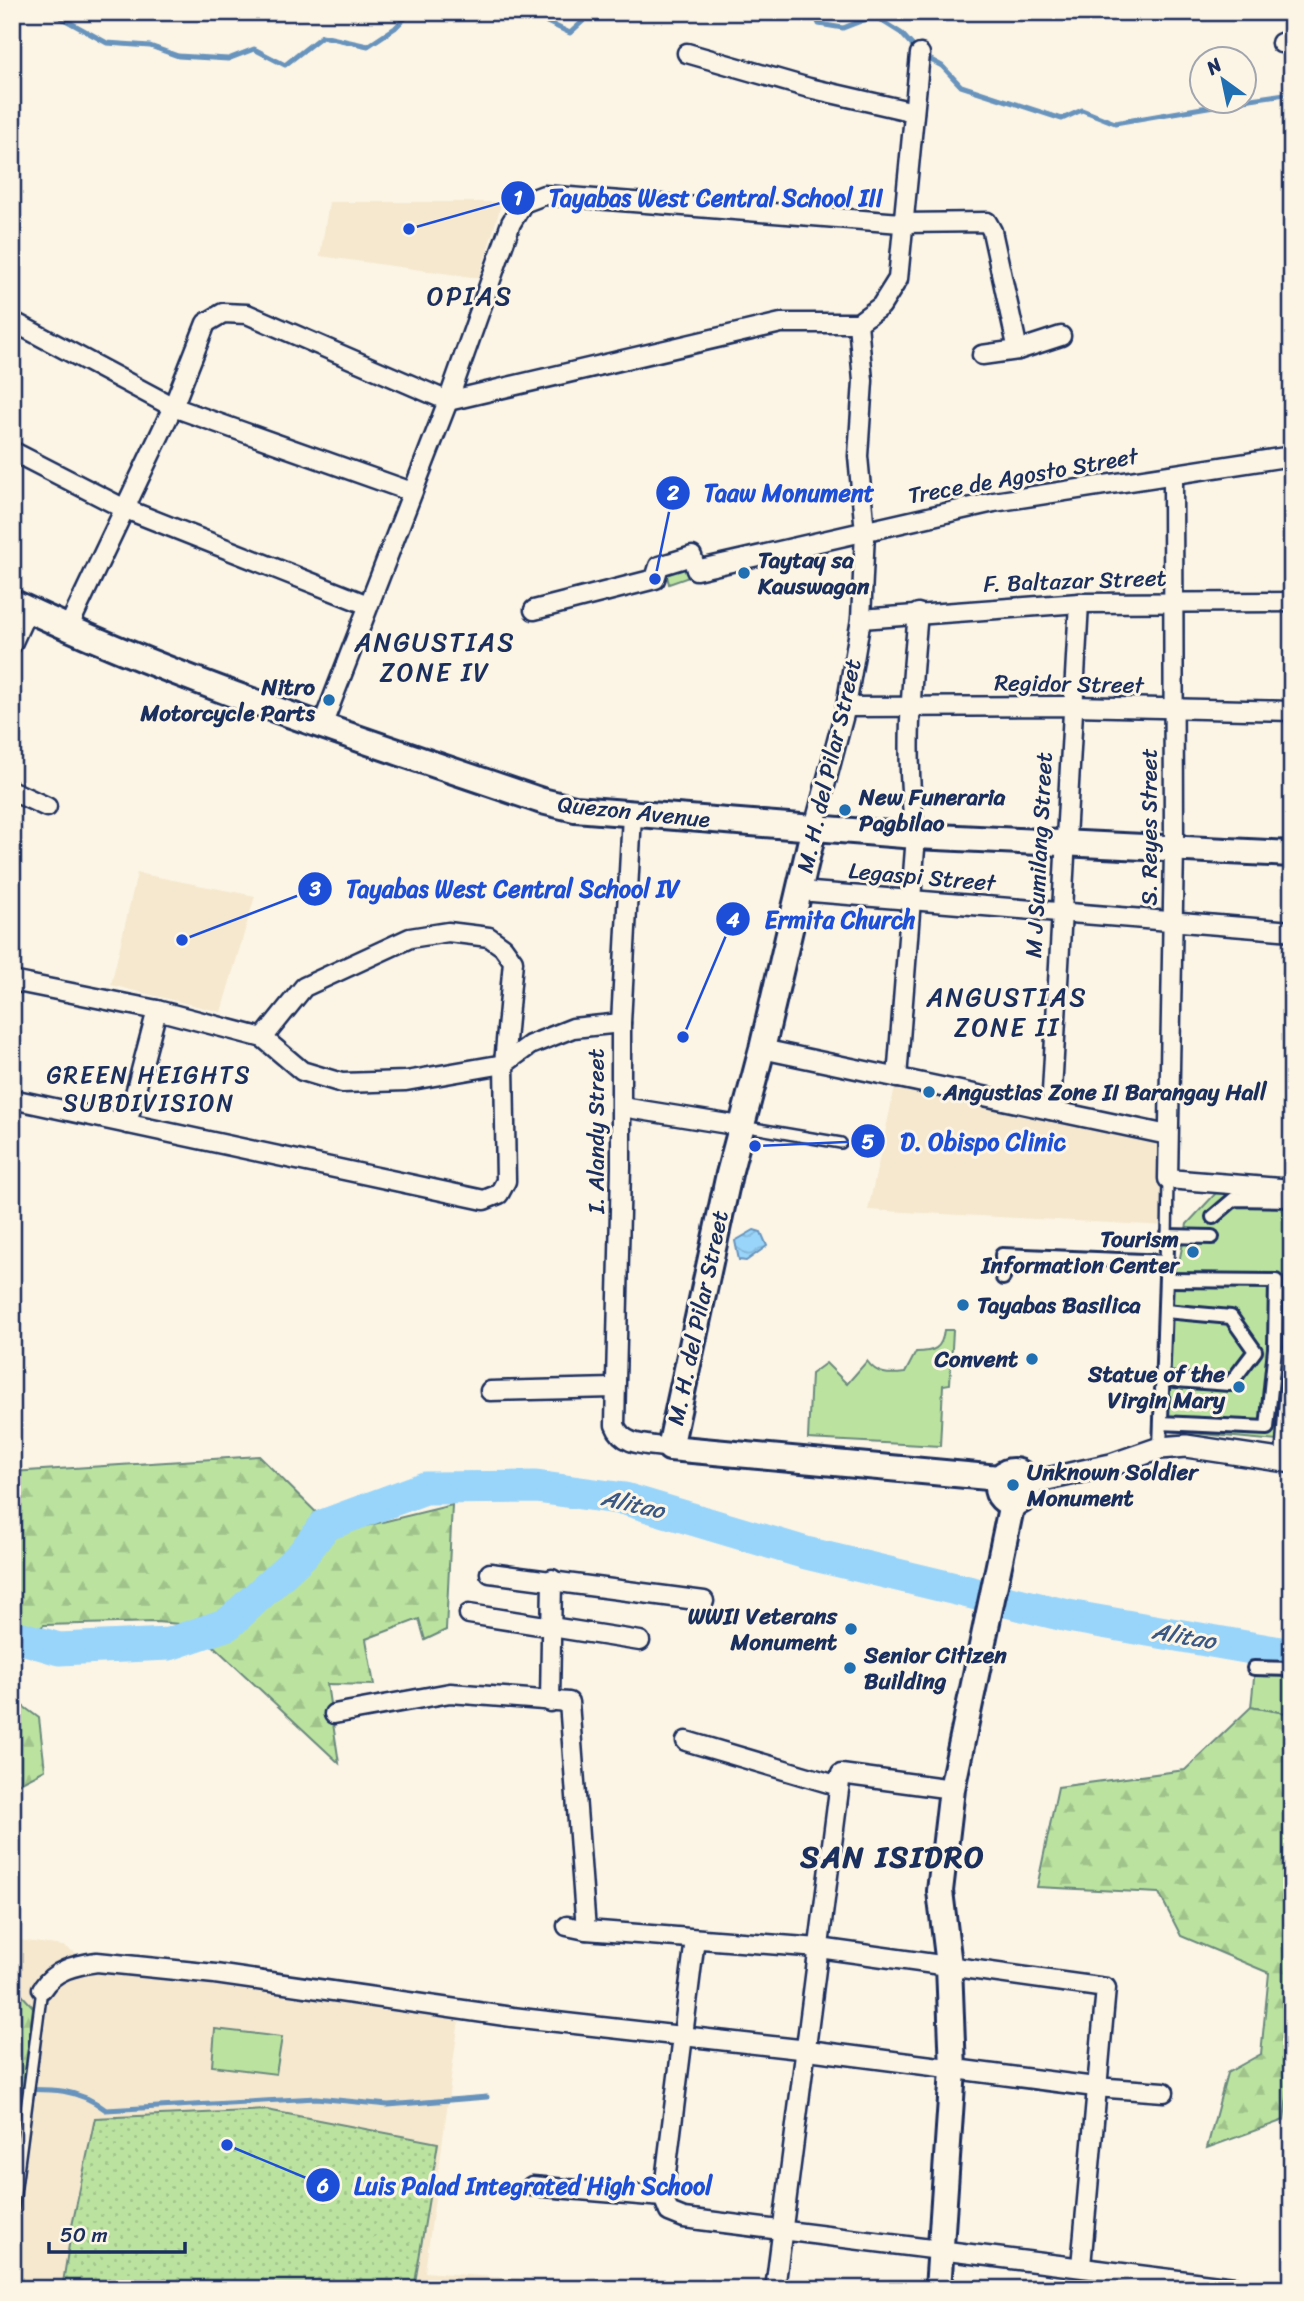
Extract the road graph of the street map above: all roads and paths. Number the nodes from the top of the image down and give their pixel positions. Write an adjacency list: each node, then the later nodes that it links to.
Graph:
1 (687, 53): 3 (street)
2 (920, 54): 3 (street)
3 (914, 112): 4 (street)
4 (901, 223): 6 (street); 8 (street); 10 (street)
5 (12, 321): 11 (street)
6 (858, 323): 10 (street); 17 (street, M. H. del Pilar Street)
7 (1061, 336): 8 (street)
8 (1018, 349): 9 (street)
9 (982, 355)
10 (448, 401): 11 (street); 15 (street)
11 (173, 407): 15 (street); 16 (street)
12 (12, 451): 16 (street)
13 (1292, 456): 14 (street, Trece de Agosto Street)
14 (1172, 475): 17 (street, Trece de Agosto Street); 20 (street, S. Reyes Street)
15 (412, 492): 21 (street)
16 (123, 508): 21 (street); 26 (street)
17 (865, 531): 23 (street, Trece de Agosto Street); 25 (street, M. H. del Pilar Street)
18 (1292, 602): 20 (street, F. Baltazar Street)
19 (1079, 603): 20 (street, F. Baltazar Street); 24 (street, F. Baltazar Street); 28 (street, M J Sumilang Street)
20 (1173, 603): 31 (street, S. Reyes Street)
21 (368, 605): 33 (street)
22 (20, 606): 26 (main road, Quezon Avenue); 27 (street)
23 (534, 610)
24 (918, 613): 25 (street, F. Baltazar Street); 30 (street)
25 (861, 619): 29 (street, M. H. del Pilar Street)
26 (68, 628): 33 (main road, Quezon Avenue)
27 (12, 644)
28 (1073, 706): 30 (street, Regidor Street); 31 (street, Regidor Street); 39 (street, M J Sumilang Street)
29 (846, 707): 30 (street, Regidor Street); 37 (street, M. H. del Pilar Street)
30 (910, 707): 38 (street)
31 (1174, 711): 32 (street, Regidor Street); 40 (street, S. Reyes Street)
32 (1292, 711)
33 (322, 726): 36 (main road, Quezon Avenue)
34 (12, 791): 35 (street)
35 (47, 807)
36 (632, 815): 37 (main road, Quezon Avenue); 49 (street, I. Alandy Street)
37 (814, 827): 38 (main road, Quezon Avenue); 42 (main road, M. H. del Pilar Street)
38 (916, 836): 39 (main road, Quezon Avenue); 43 (street)
39 (1063, 842): 40 (main road, Quezon Avenue); 44 (street, M J Sumilang Street)
40 (1174, 848): 41 (main road, Quezon Avenue); 45 (street, S. Reyes Street)
41 (1292, 854)
42 (800, 891): 43 (street, Legaspi Street); 51 (main road, M. H. del Pilar Street)
43 (908, 902): 44 (street, Legaspi Street); 53 (street)
44 (1060, 914): 45 (street, Legaspi Street); 56 (street, M J Sumilang Street)
45 (1173, 921): 46 (street, Legaspi Street); 59 (street, S. Reyes Street)
46 (1292, 931)
47 (12, 981): 48 (street)
48 (157, 1010): 50 (street); 57 (street)
49 (621, 1023): 52 (street); 55 (street, I. Alandy Street)
50 (263, 1038): 52 (street); 52 (street)
51 (762, 1049): 53 (street); 58 (main road, M. H. del Pilar Street)
52 (504, 1064): 57 (street)
53 (897, 1078): 56 (street)
54 (12, 1100): 57 (street)
55 (622, 1107): 58 (street); 74 (street, I. Alandy Street)
56 (1051, 1110): 59 (street)
57 (127, 1124)
58 (740, 1126): 60 (lane); 77 (main road, M. H. del Pilar Street)
59 (1168, 1135): 61 (street, S. Reyes Street)
60 (841, 1143)
61 (1168, 1179): 62 (street); 66 (lane)
62 (1292, 1189)
63 (1292, 1200): 64 (street)
64 (1213, 1217)
65 (1212, 1237): 66 (street)
66 (1167, 1242): 67 (street)
67 (1167, 1262): 68 (street); 69 (street)
68 (1003, 1278)
69 (1166, 1280): 70 (street); 72 (street)
70 (1165, 1311): 71 (street); 73 (street)
71 (1255, 1351): 72 (street); 73 (street)
72 (1287, 1352): 76 (street); 79 (street)
73 (1163, 1379): 76 (street)
74 (614, 1388): 75 (street); 77 (street, I. Alandy Street)
75 (490, 1391)
76 (1161, 1423): 78 (street)
77 (670, 1448): 80 (main road)
78 (1160, 1448): 79 (street); 81 (street)
79 (1288, 1462)
80 (999, 1478): 81 (main road); 82 (main road)
81 (1029, 1483): 82 (main road)
82 (1012, 1503): 95 (main road)
83 (490, 1573): 84 (street)
84 (552, 1579): 85 (street); 87 (street)
85 (704, 1601)
86 (469, 1614): 87 (street)
87 (551, 1629): 88 (street); 91 (street)
88 (640, 1641)
89 (1254, 1668): 90 (street)
90 (1292, 1670)
91 (550, 1702): 92 (street); 97 (street)
92 (334, 1714)
93 (686, 1741): 94 (street)
94 (839, 1786): 95 (street); 99 (street)
95 (952, 1788): 100 (main road)
96 (566, 1926): 97 (street)
97 (586, 1930): 98 (street)
98 (695, 1939): 99 (street); 102 (street)
99 (819, 1948): 100 (street); 103 (street)
100 (949, 1965): 104 (main road); 105 (street)
101 (41, 1989): 102 (street); 109 (lane)
102 (683, 2036): 103 (street); 108 (street)
103 (808, 2050): 104 (street); 110 (street)
104 (953, 2070): 105 (street); 111 (main road)
105 (1095, 2087): 106 (street); 112 (street)
106 (1164, 2092)
107 (532, 2186): 108 (street)
108 (663, 2197): 110 (street)
109 (12, 2217)
110 (783, 2230): 111 (street); 113 (street)
111 (941, 2249): 112 (street); 114 (main road)
112 (1081, 2266): 115 (street)
113 (775, 2289)
114 (938, 2289)
115 (1250, 2289)

